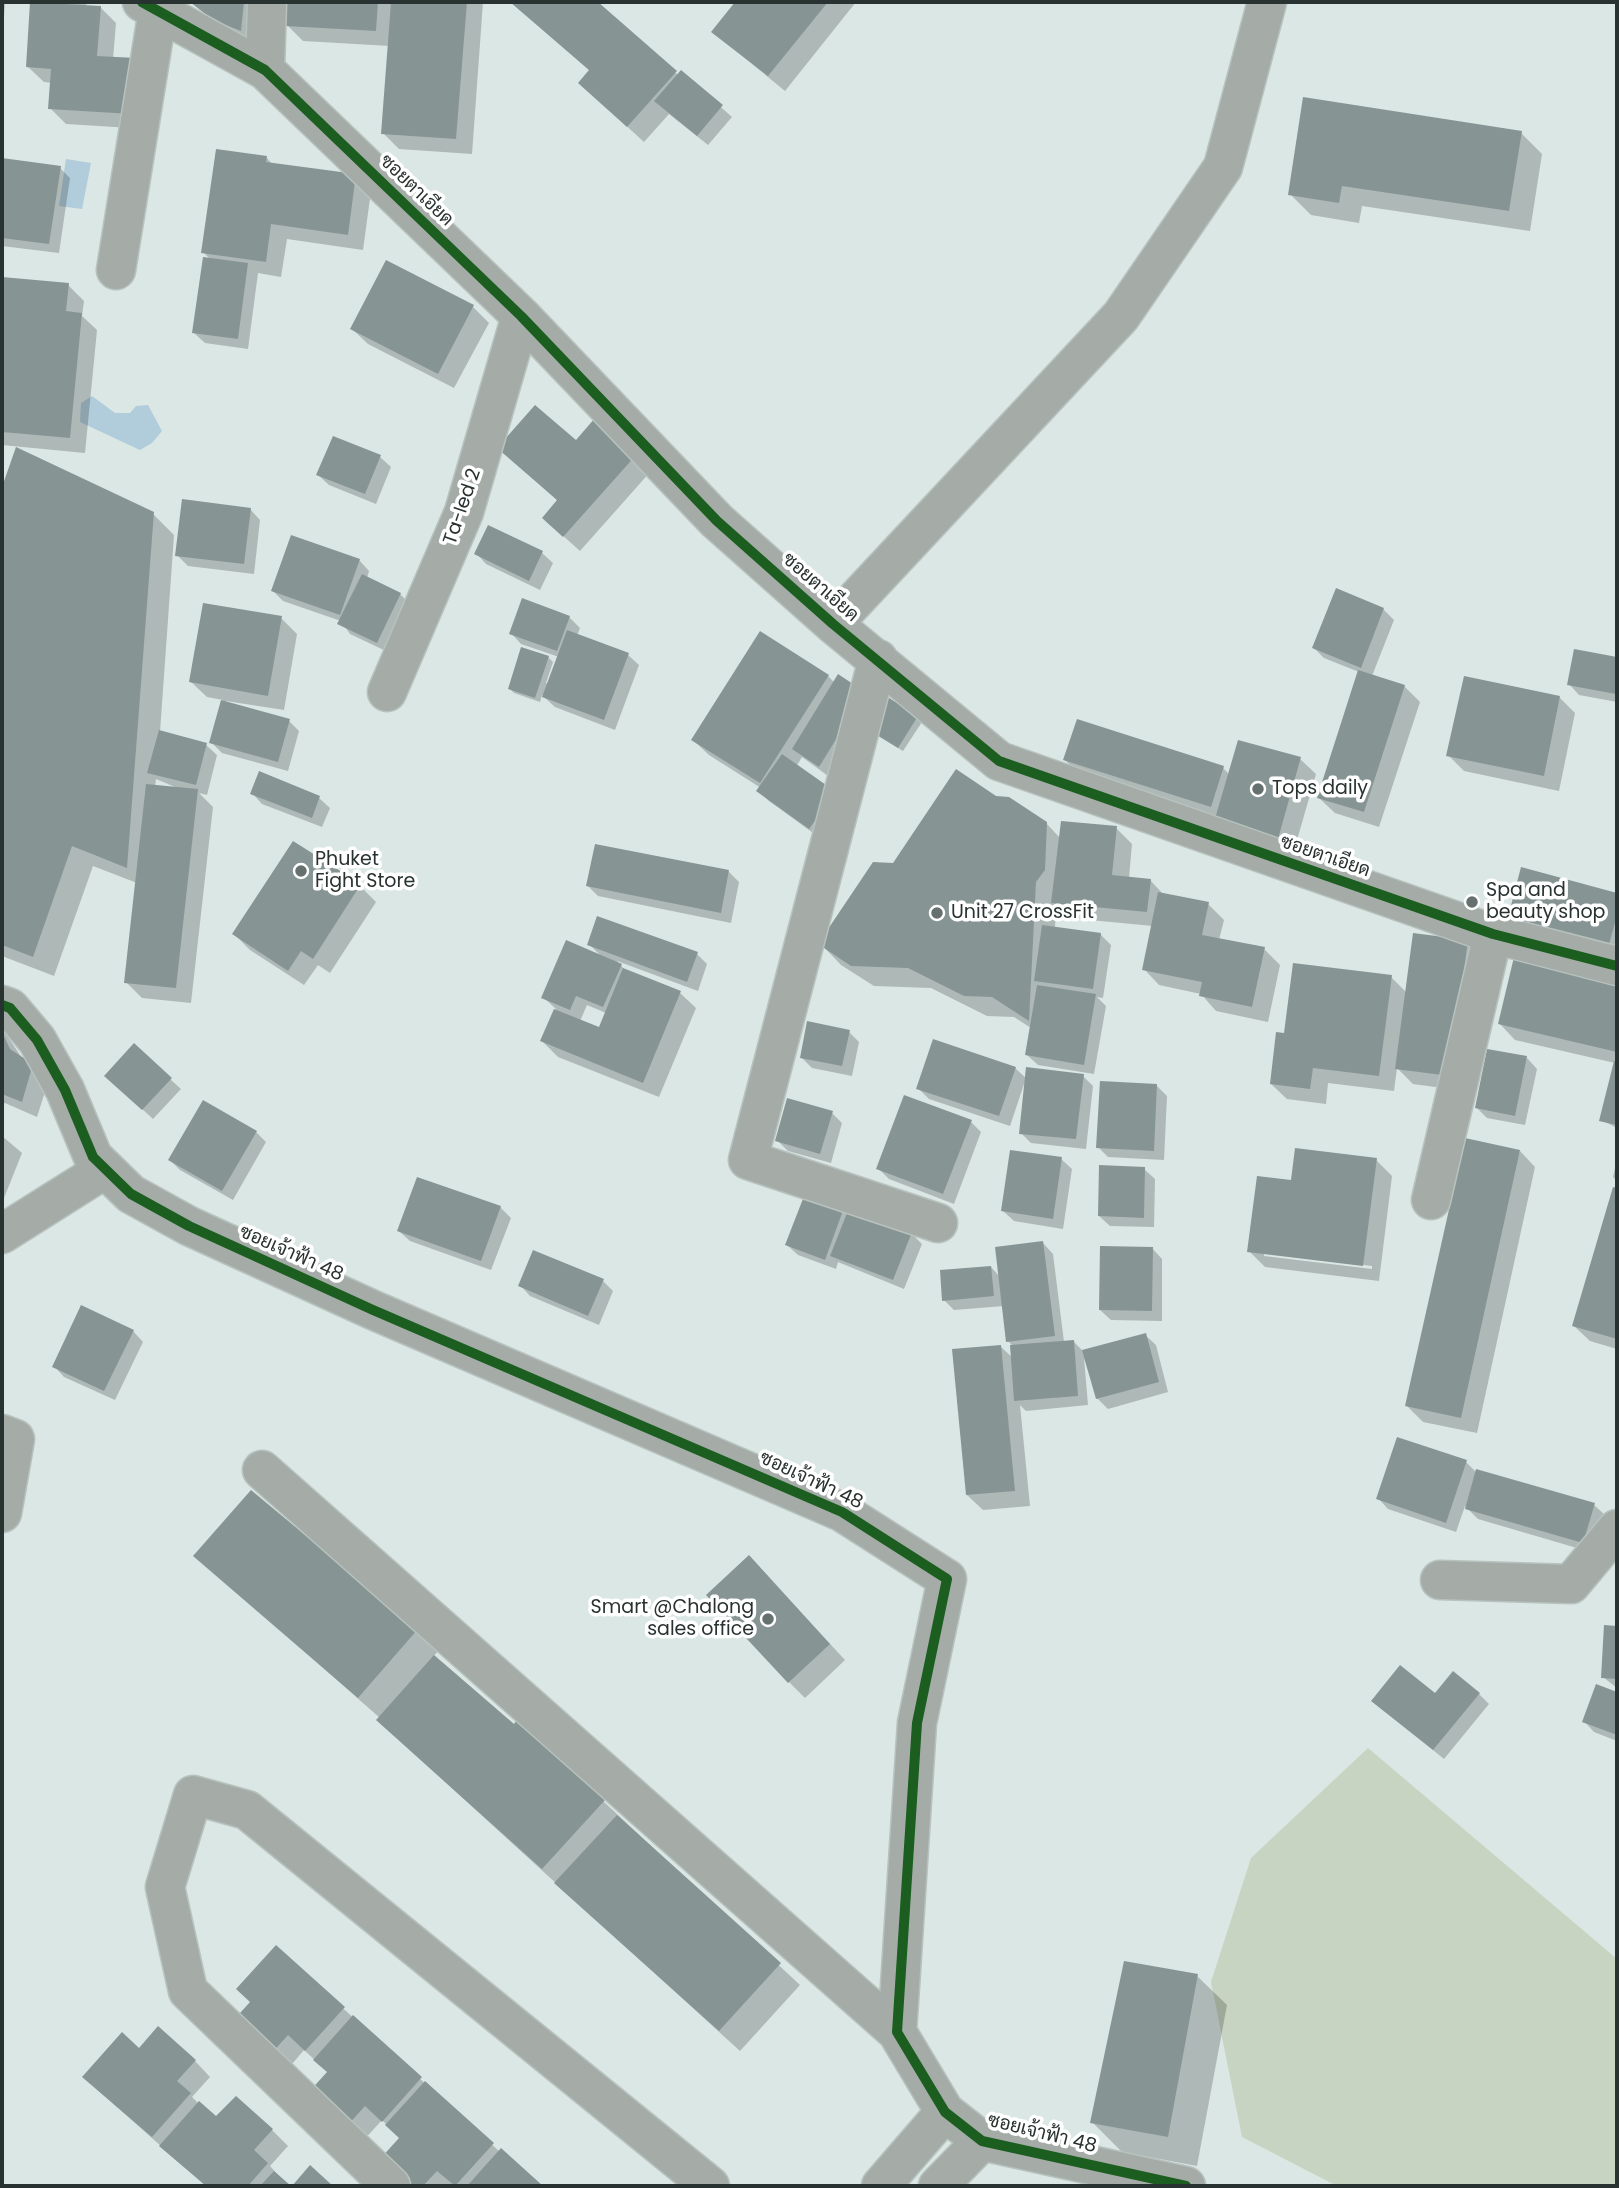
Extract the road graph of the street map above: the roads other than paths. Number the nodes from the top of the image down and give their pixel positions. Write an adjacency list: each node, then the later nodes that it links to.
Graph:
1 (267, 2): 4 (street)
2 (1267, 2): 7 (street)
3 (150, 6): 4 (street, ซอยตาเอียด); 5 (street)
4 (265, 71): 6 (street, ซอยตาเอียด)
5 (116, 270)
6 (521, 316): 7 (street, ซอยตาเอียด); 9 (street, Ta-Ied 2)
7 (833, 624): 8 (street, ซอยตาเอียด)
8 (878, 659): 10 (street, ซอยตาเอียด); 15 (street)
9 (387, 692)
10 (1493, 934): 11 (street, ซอยตาเอียด); 14 (street)
11 (1617, 966)
12 (2, 1005): 13 (street, ซอยเจ้าฟ้า 48)
13 (105, 1169): 16 (street); 22 (street, ซอยเจ้าฟ้า 48)
14 (1431, 1200)
15 (938, 1223)
16 (2, 1234)
17 (2, 1434): 19 (street)
18 (262, 1470): 22 (street)
19 (2, 1513)
20 (1617, 1529): 21 (street)
21 (1440, 1580)
22 (897, 2032): 23 (street, ซอยเจ้าฟ้า 48)
23 (945, 2112): 24 (street, ซอยเจ้าฟ้า 48); 27 (street)
24 (982, 2141): 28 (street); 29 (street, ซอยเจ้าฟ้า 48)
25 (391, 2186): 26 (street)
26 (710, 2186)
27 (881, 2186)
28 (938, 2186)
29 (1186, 2186)

